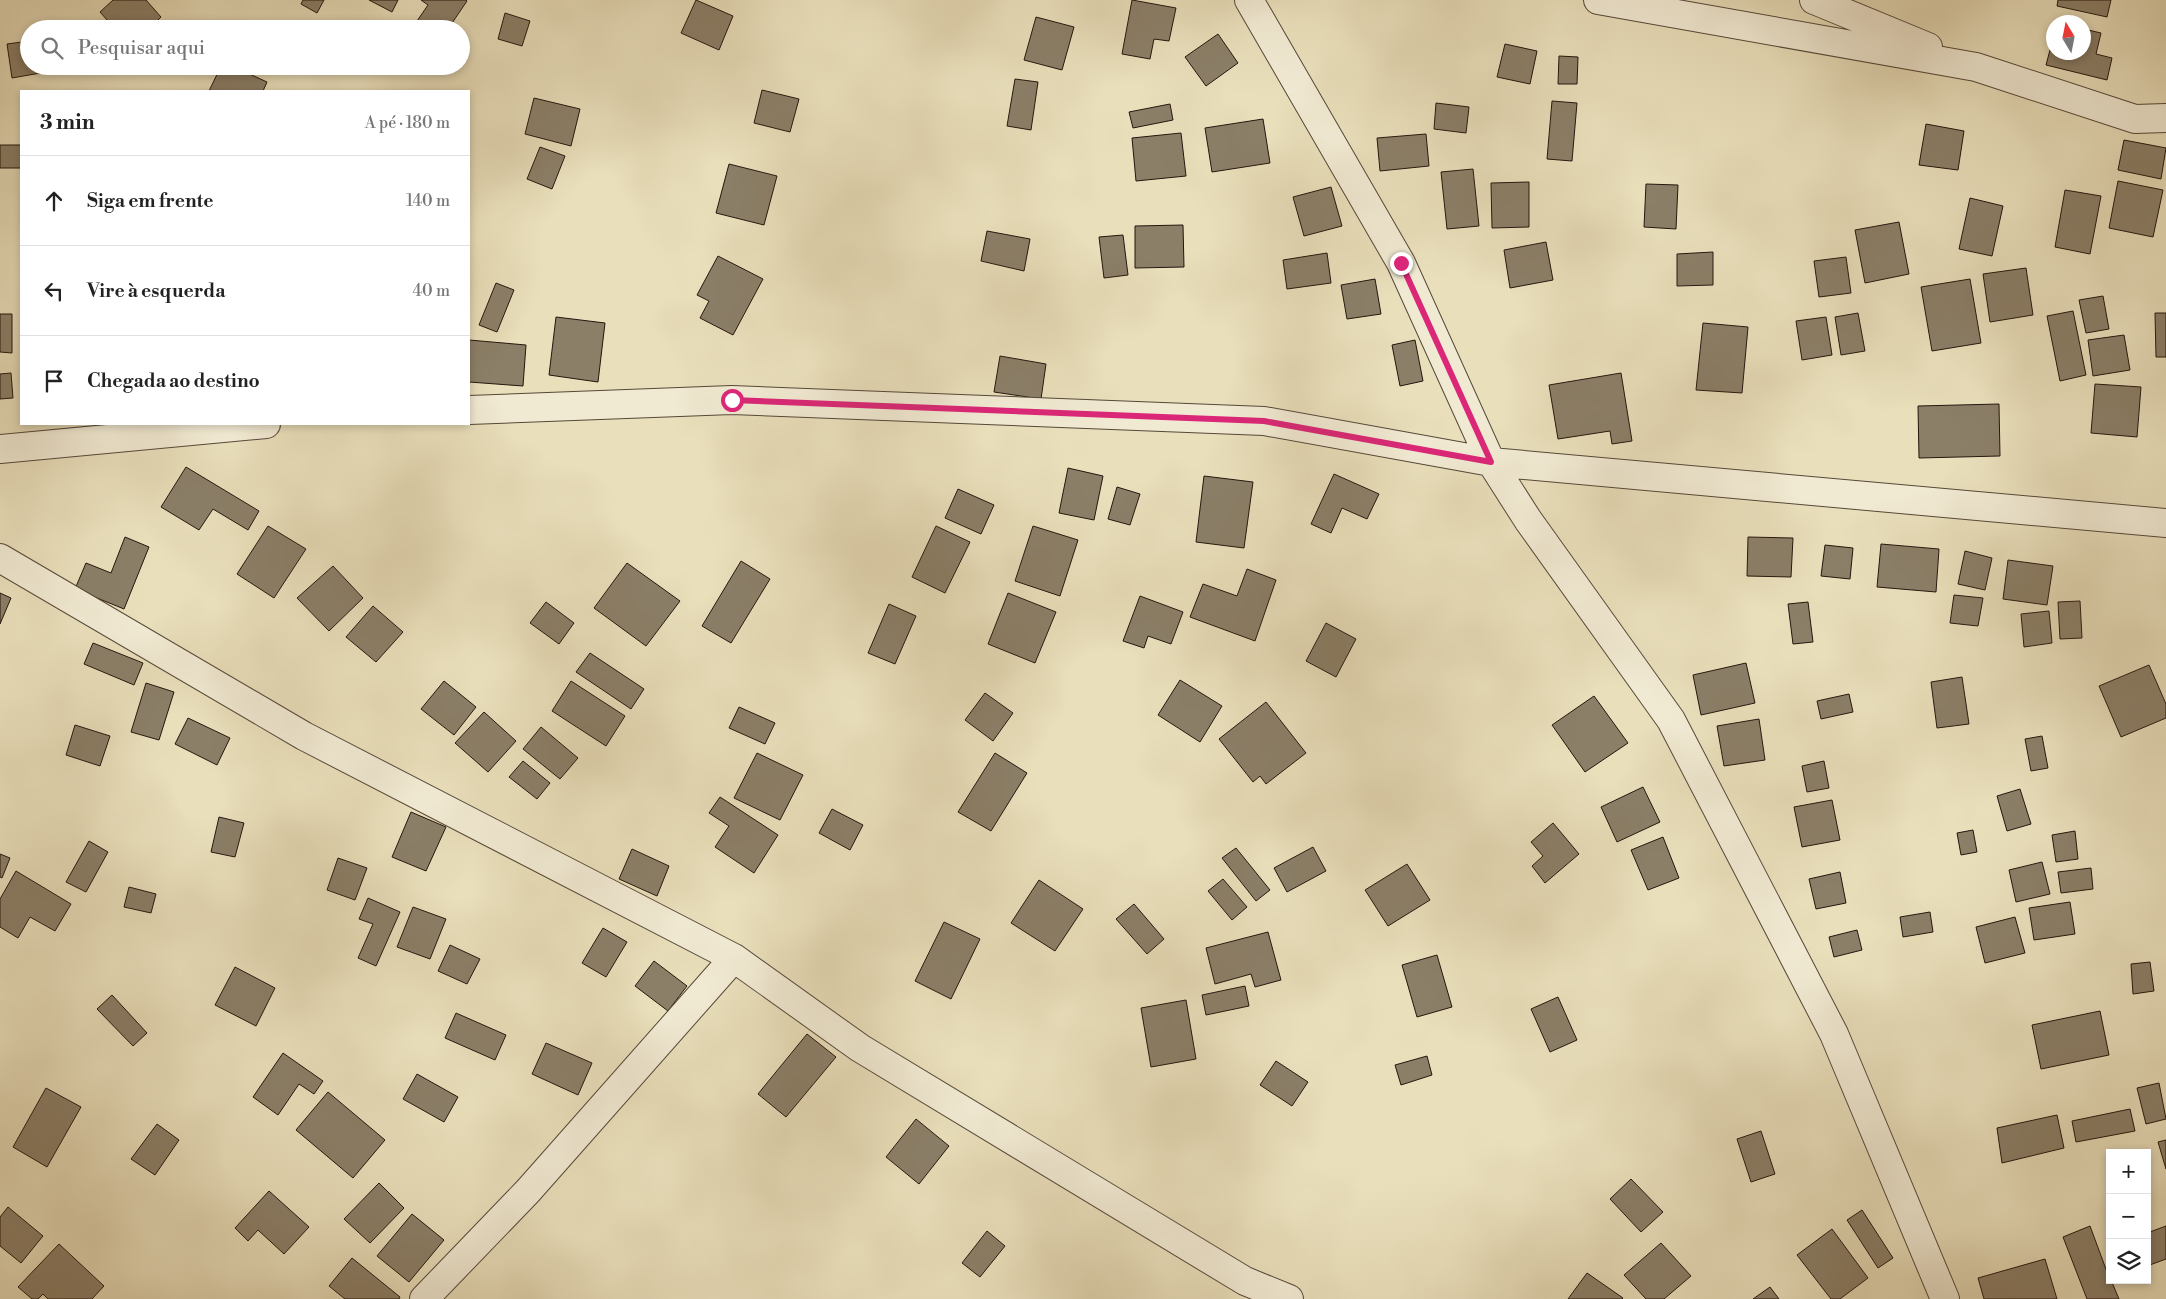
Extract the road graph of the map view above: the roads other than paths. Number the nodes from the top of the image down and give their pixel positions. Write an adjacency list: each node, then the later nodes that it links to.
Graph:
1 (1249, 0): 9 (street)
2 (1598, 0): 4 (street)
3 (1814, 0): 4 (street)
4 (1976, 67): 5 (street)
5 (2166, 118)
6 (470, 410): 9 (street)
7 (255, 425): 8 (street)
8 (0, 449)
9 (1491, 462): 10 (street); 15 (street)
10 (2166, 523)
11 (0, 558): 12 (street)
12 (734, 958): 13 (street); 14 (street)
13 (424, 1299)
14 (1289, 1299)
15 (1945, 1299)

